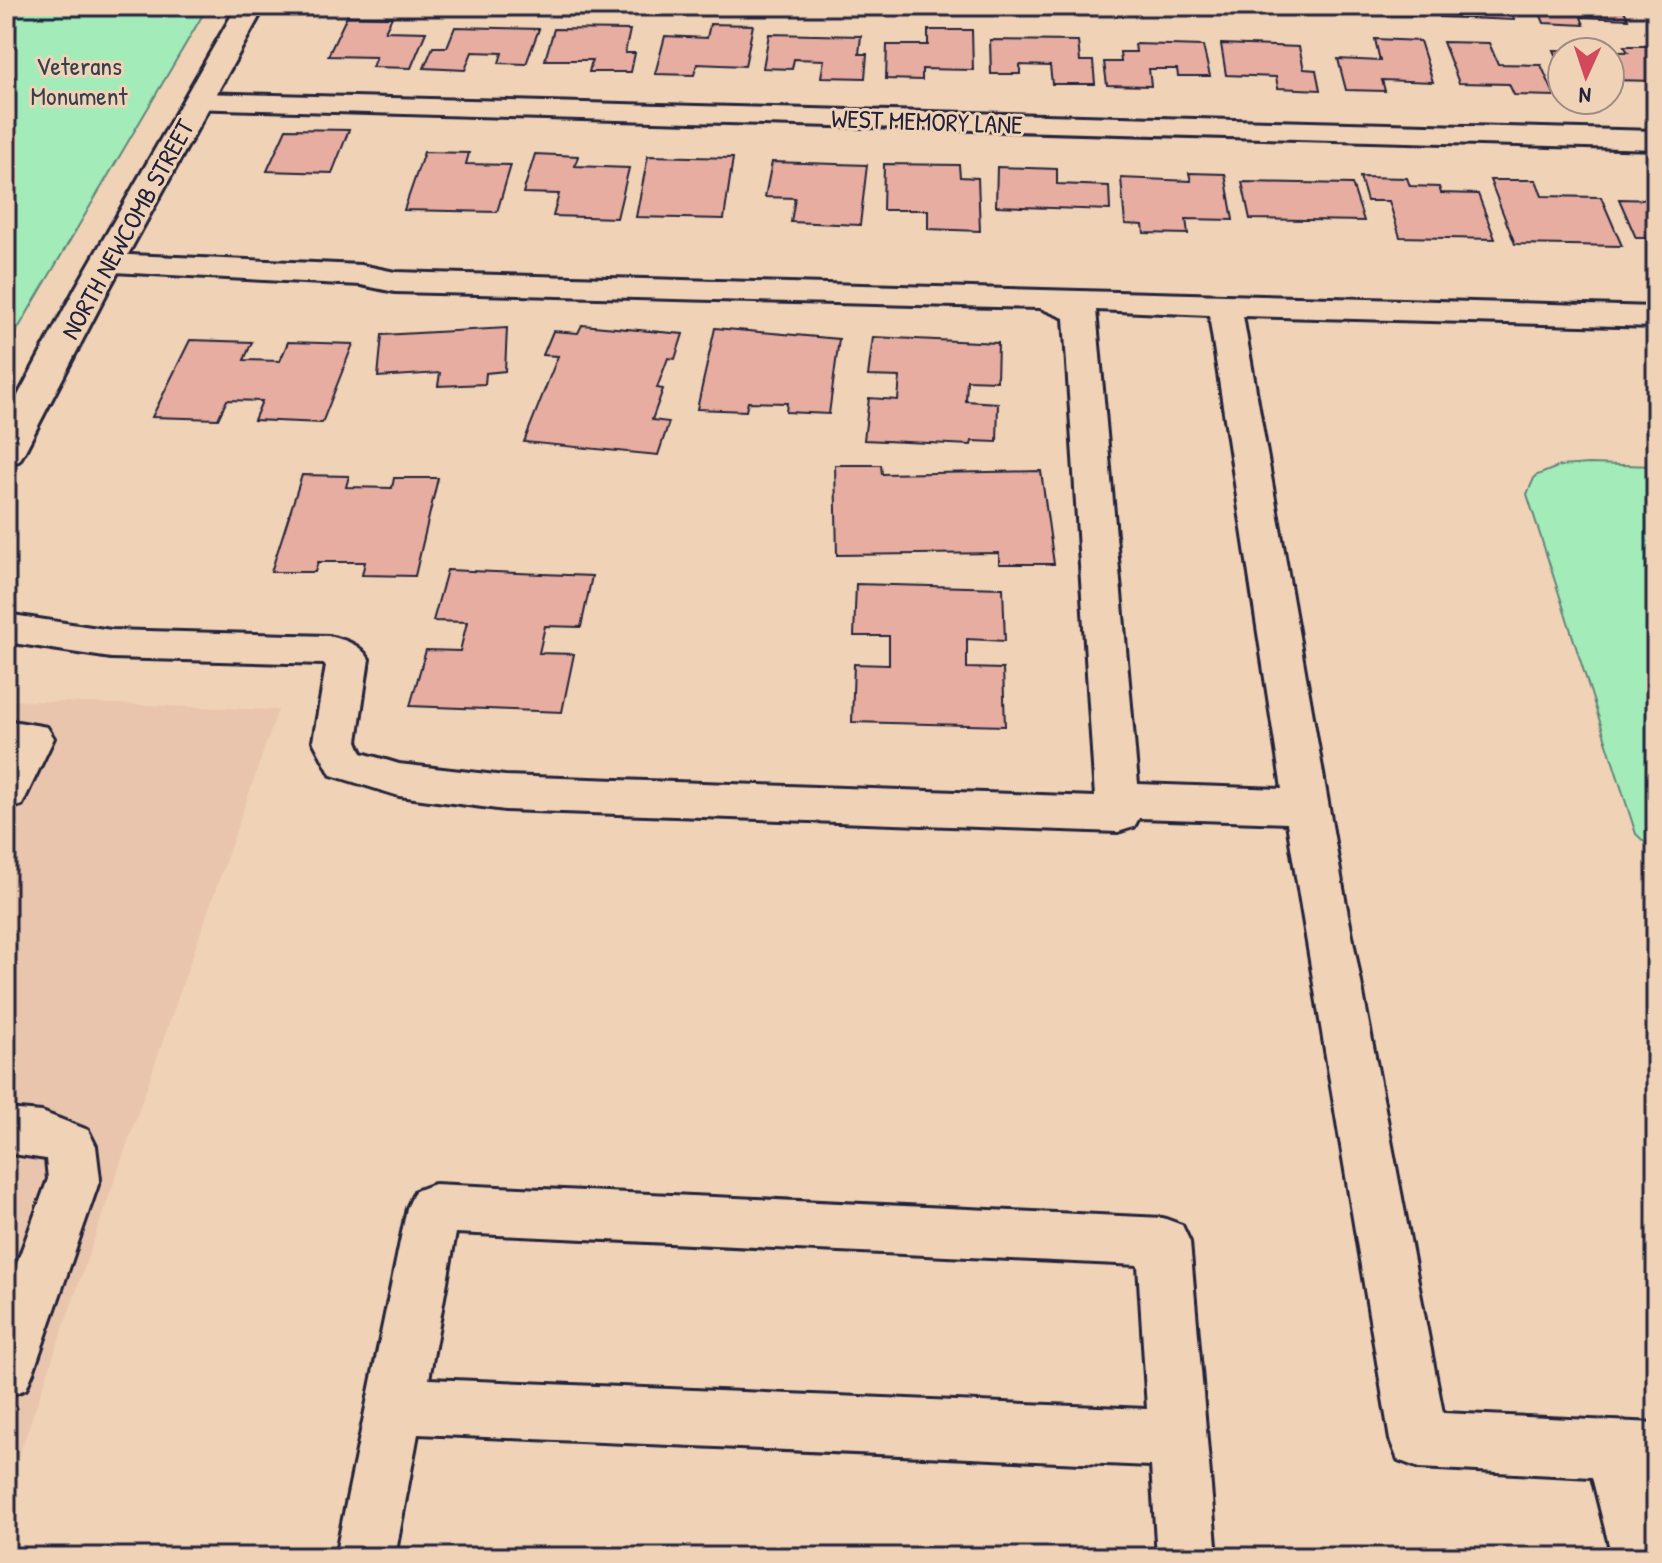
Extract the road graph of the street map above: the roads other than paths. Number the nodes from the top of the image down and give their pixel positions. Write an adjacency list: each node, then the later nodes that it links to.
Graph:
1 (251, 6): 2 (street, NORTH NEWCOMB STREET)
2 (198, 102): 3 (street, WEST MEMORY LANE); 4 (street, NORTH NEWCOMB STREET)
3 (1656, 140)
4 (99, 276): 5 (street); 8 (street, NORTH NEWCOMB STREET)
5 (1045, 298): 6 (street); 12 (street)
6 (1224, 305): 7 (street); 13 (street)
7 (1656, 317)
8 (6, 453)
9 (6, 628): 12 (street)
10 (6, 736): 11 (street)
11 (6, 793)
12 (1116, 800): 13 (street)
13 (1306, 807): 18 (street)
14 (6, 1131): 15 (street)
15 (6, 1370)
16 (394, 1405): 17 (street); 17 (street); 19 (street)
17 (1178, 1439): 20 (street)
18 (1635, 1451): 21 (street)
19 (365, 1557)
20 (1187, 1557)
21 (1642, 1557)

